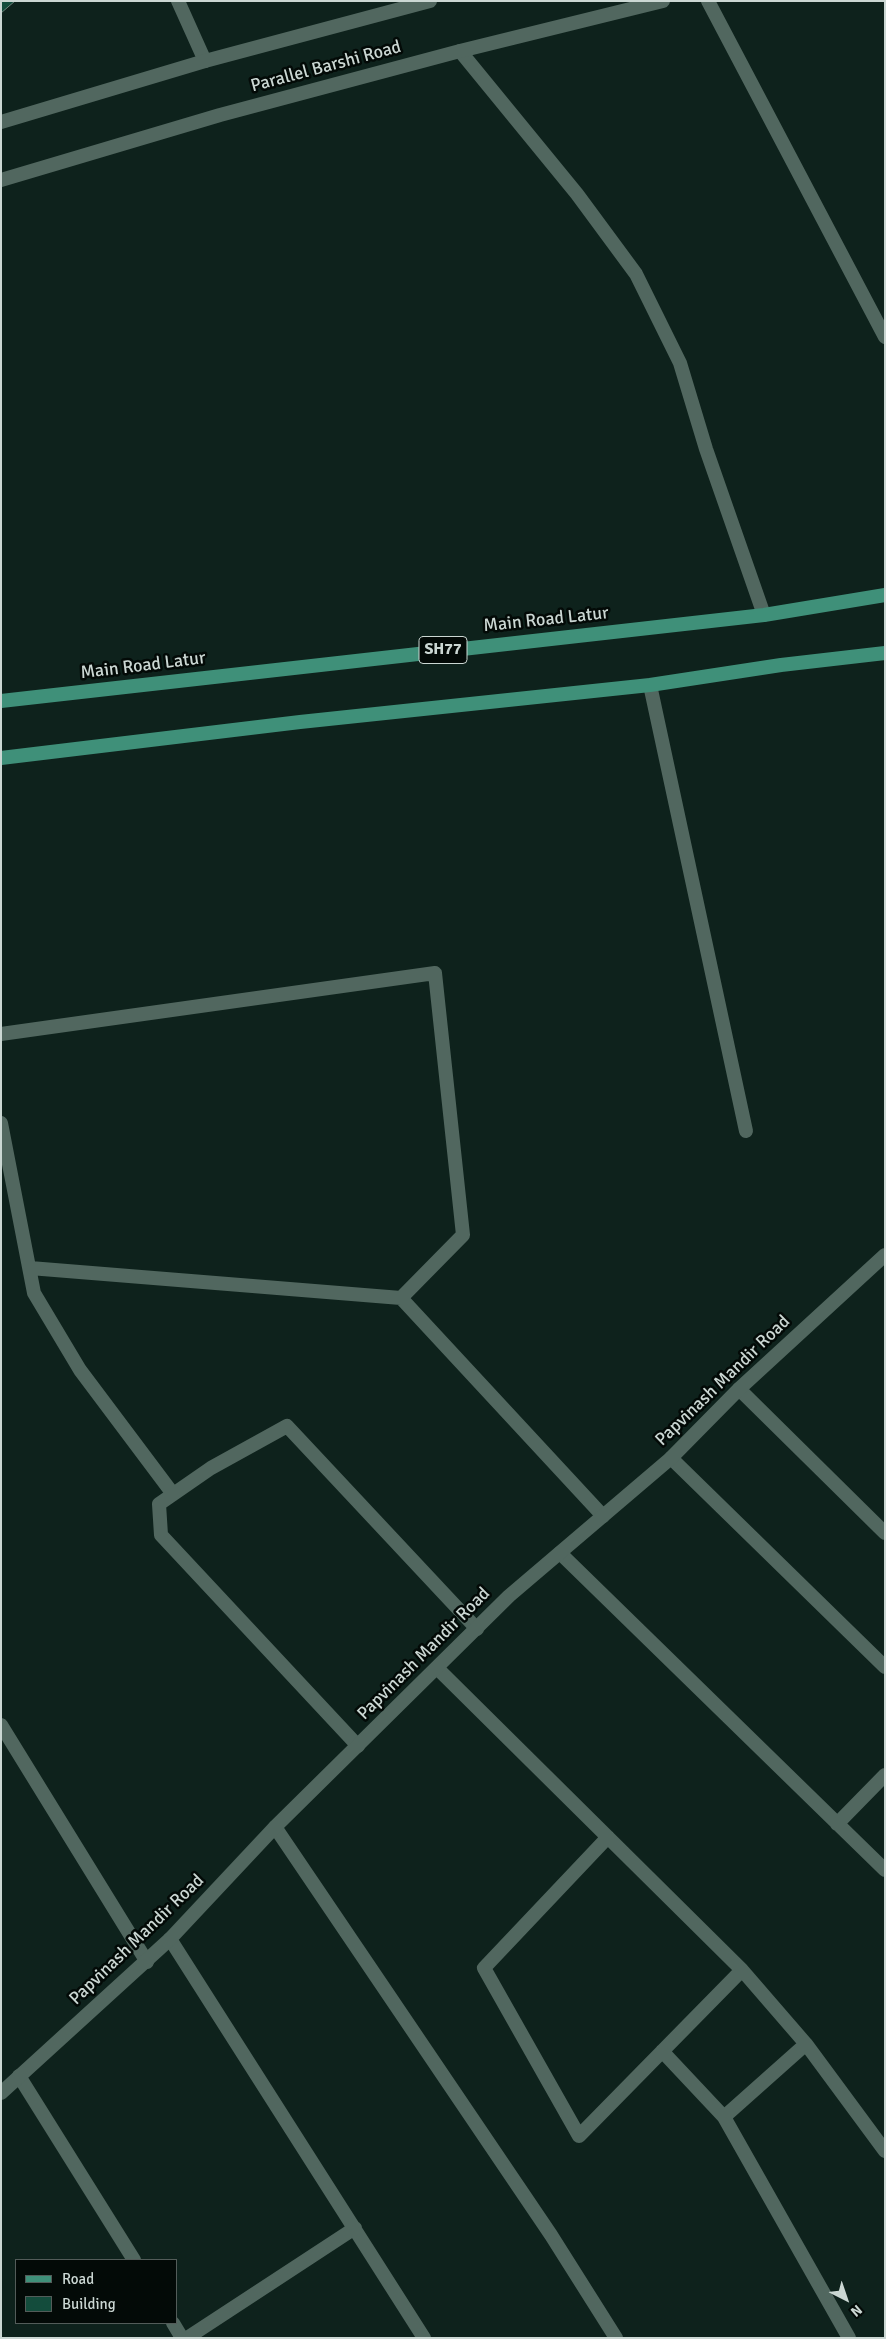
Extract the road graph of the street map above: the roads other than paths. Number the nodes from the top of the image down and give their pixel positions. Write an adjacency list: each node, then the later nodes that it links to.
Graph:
1 (178, 1): 6 (street)
2 (430, 1): 6 (street)
3 (663, 1): 5 (street, Parallel Barshi Road)
4 (708, 1): 9 (street)
5 (460, 51): 8 (street, Parallel Barshi Road); 11 (street)
6 (205, 61): 7 (street)
7 (1, 122)
8 (1, 180)
9 (885, 337)
10 (885, 595): 11 (main road, Main Road Latur / SH77)
11 (764, 614): 14 (main road, Main Road Latur / SH77)
12 (885, 653): 13 (main road)
13 (650, 685): 15 (main road); 18 (street)
14 (1, 701)
15 (1, 758)
16 (1, 1034): 21 (street)
17 (1, 1124): 20 (street)
18 (746, 1132)
19 (885, 1255): 22 (street, Papvinash Mandir Road)
20 (30, 1268): 21 (street); 24 (street)
21 (401, 1298): 25 (street)
22 (739, 1389): 23 (street, Papvinash Mandir Road); 26 (street)
23 (671, 1458): 25 (street, Papvinash Mandir Road); 29 (street)
24 (173, 1494): 28 (street); 32 (street)
25 (603, 1516): 27 (street, Papvinash Mandir Road)
26 (885, 1533)
27 (560, 1553): 28 (street, Papvinash Mandir Road); 34 (street)
28 (476, 1629): 30 (street, Papvinash Mandir Road)
29 (885, 1667)
30 (437, 1668): 32 (street, Papvinash Mandir Road); 36 (street)
31 (2, 1730): 39 (street)
32 (358, 1746): 35 (street, Papvinash Mandir Road)
33 (885, 1775): 34 (street)
34 (837, 1824): 37 (street)
35 (275, 1827): 38 (street, Papvinash Mandir Road); 53 (street)
36 (608, 1837): 40 (street); 42 (street)
37 (885, 1870)
38 (170, 1939): 39 (street, Papvinash Mandir Road); 47 (street)
39 (147, 1962): 43 (street, Papvinash Mandir Road)
40 (742, 1970): 41 (street); 42 (street)
41 (806, 2044): 45 (street); 46 (street)
42 (662, 2051): 45 (street)
43 (19, 2076): 44 (street, Papvinash Mandir Road); 48 (street)
44 (1, 2093)
45 (724, 2117): 54 (street)
46 (885, 2151)
47 (355, 2228): 51 (street); 52 (street)
48 (133, 2259)
49 (174, 2324): 50 (street)
50 (182, 2338)
51 (187, 2338)
52 (424, 2338)
53 (616, 2338)
54 (849, 2338)

